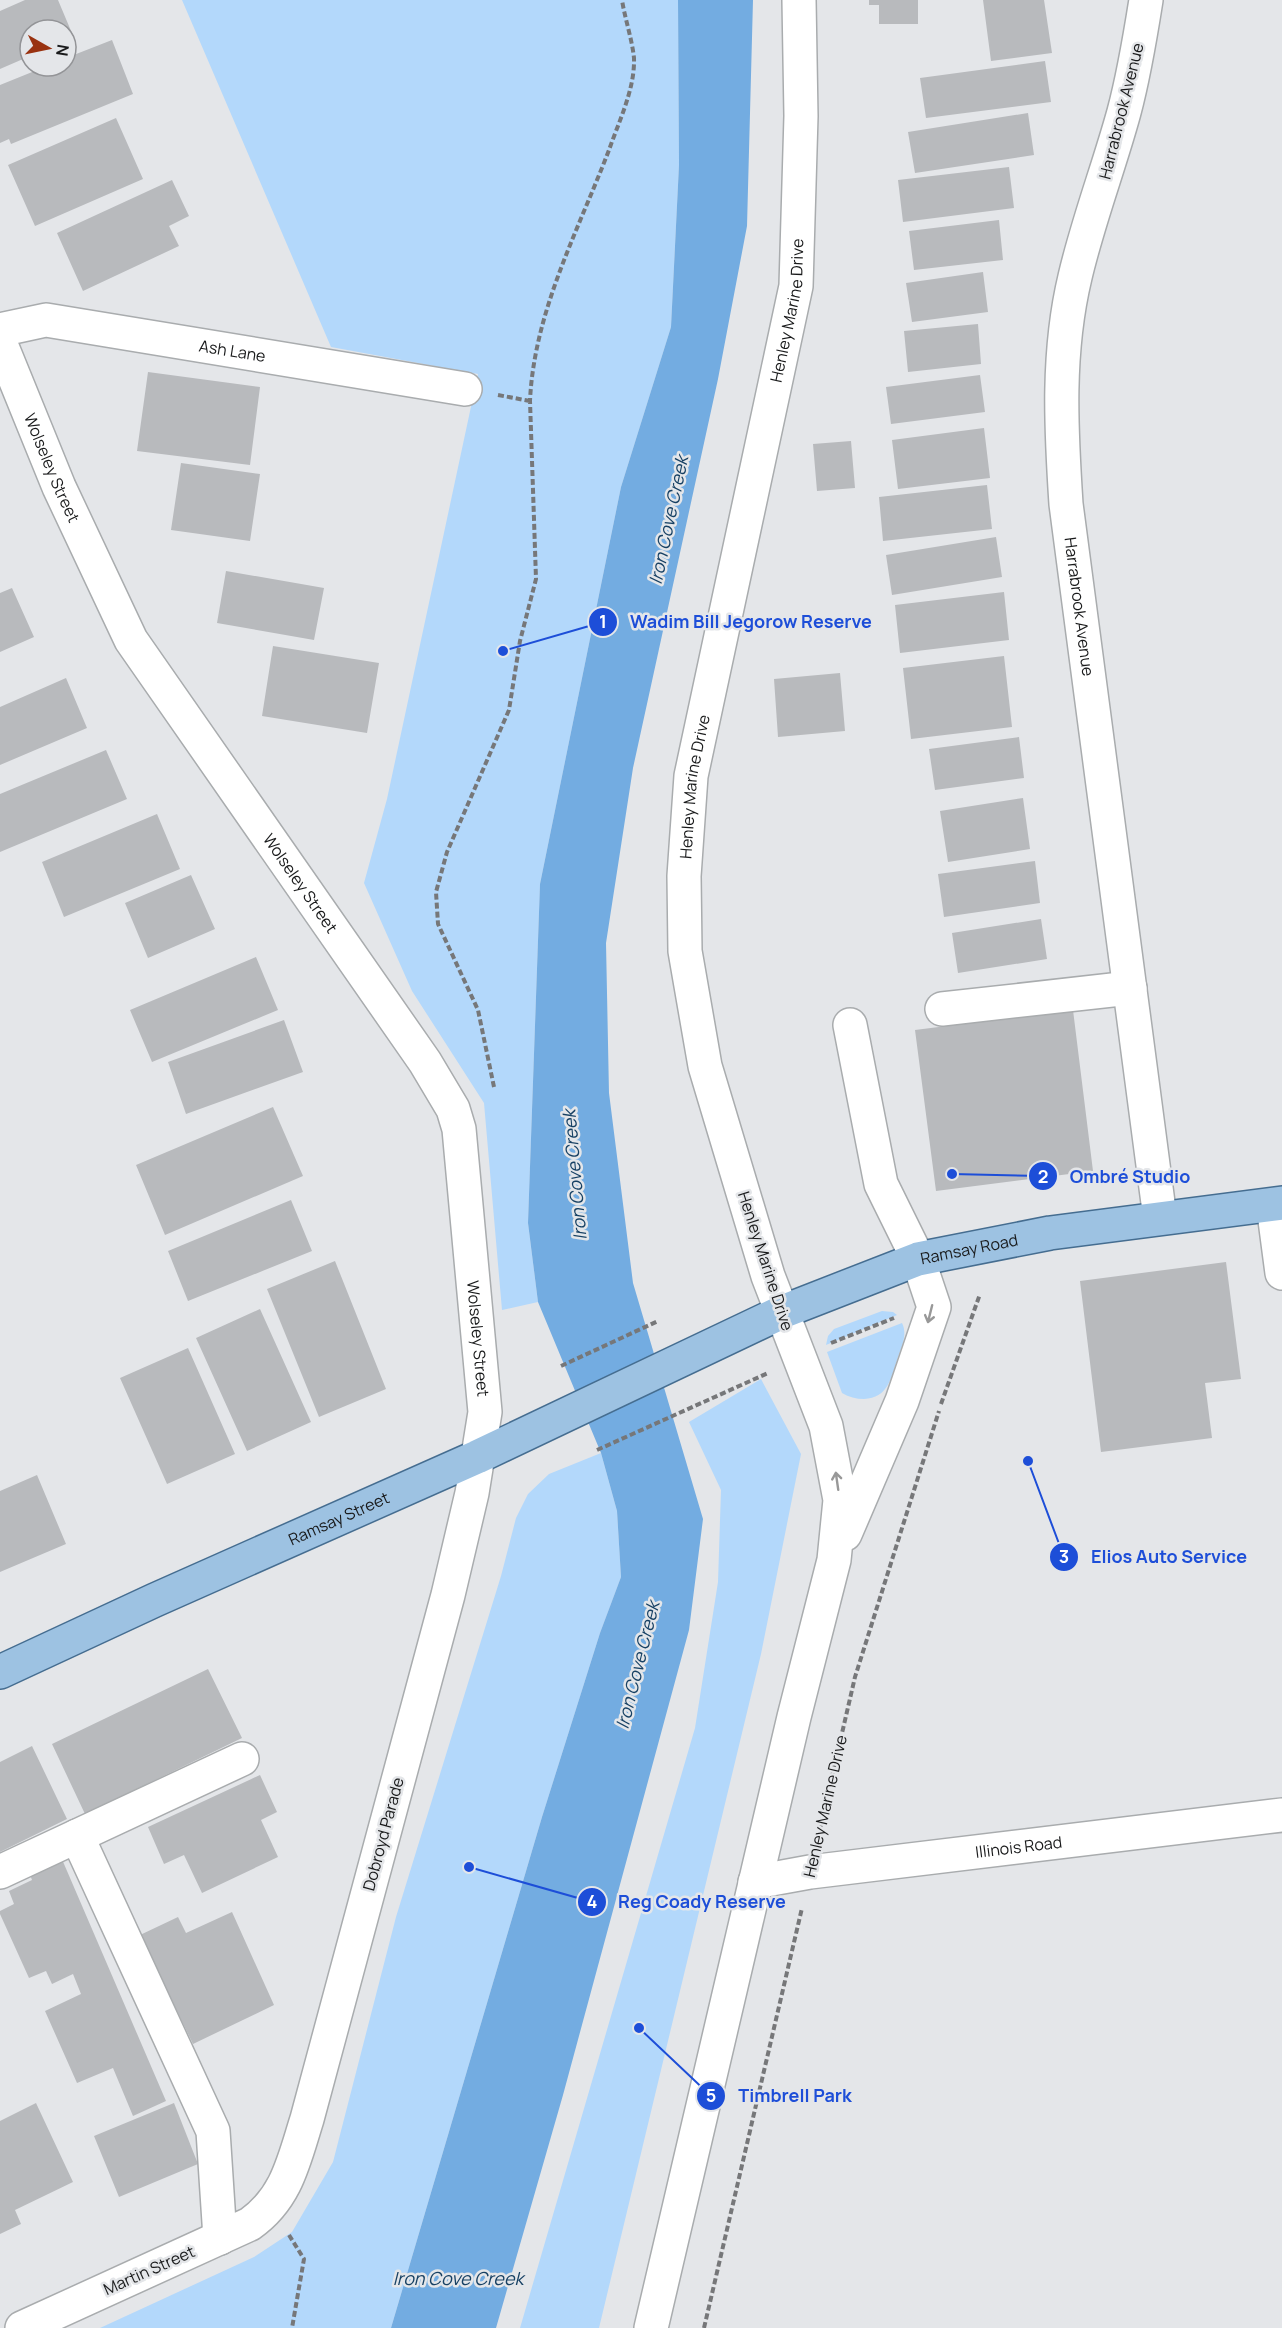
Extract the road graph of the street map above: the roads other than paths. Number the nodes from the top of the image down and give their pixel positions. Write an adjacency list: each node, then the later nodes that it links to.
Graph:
1 (799, 0): 13 (street, Henley Marine Drive)
2 (1146, 0): 6 (street, Harrabrook Avenue)
3 (0, 330): 5 (street, Ash Lane)
4 (0, 342): 15 (street, Wolseley Street)
5 (465, 389)
6 (1130, 988): 7 (street); 10 (street, Harrabrook Avenue)
7 (942, 1009)
8 (850, 1025): 11 (street, Henley Marine Drive)
9 (1277, 1204): 10 (main road, Ramsay Road); 12 (street)
10 (1160, 1218): 11 (main road, Ramsay Road)
11 (918, 1259): 13 (main road, Ramsay Road); 16 (street, Henley Marine Drive, one-way to 16)
12 (1282, 1273)
13 (782, 1312): 14 (main road, Ramsay Road); 16 (street, Henley Marine Drive, one-way to 13)
14 (676, 1363): 15 (main road, Ramsay Street)
15 (477, 1457): 17 (main road, Ramsay Street); 23 (street, Dobroyd Parade)
16 (834, 1560): 22 (street, Henley Marine Drive)
17 (0, 1672)
18 (242, 1759): 20 (street)
19 (1282, 1815): 22 (street, Illinois Road)
20 (77, 1836): 21 (street); 24 (street)
21 (0, 1872)
22 (755, 1882): 26 (street, Henley Marine Drive)
23 (272, 2206): 24 (street, Martin Street)
24 (220, 2238): 25 (street, Martin Street)
25 (22, 2328)
26 (651, 2328)

